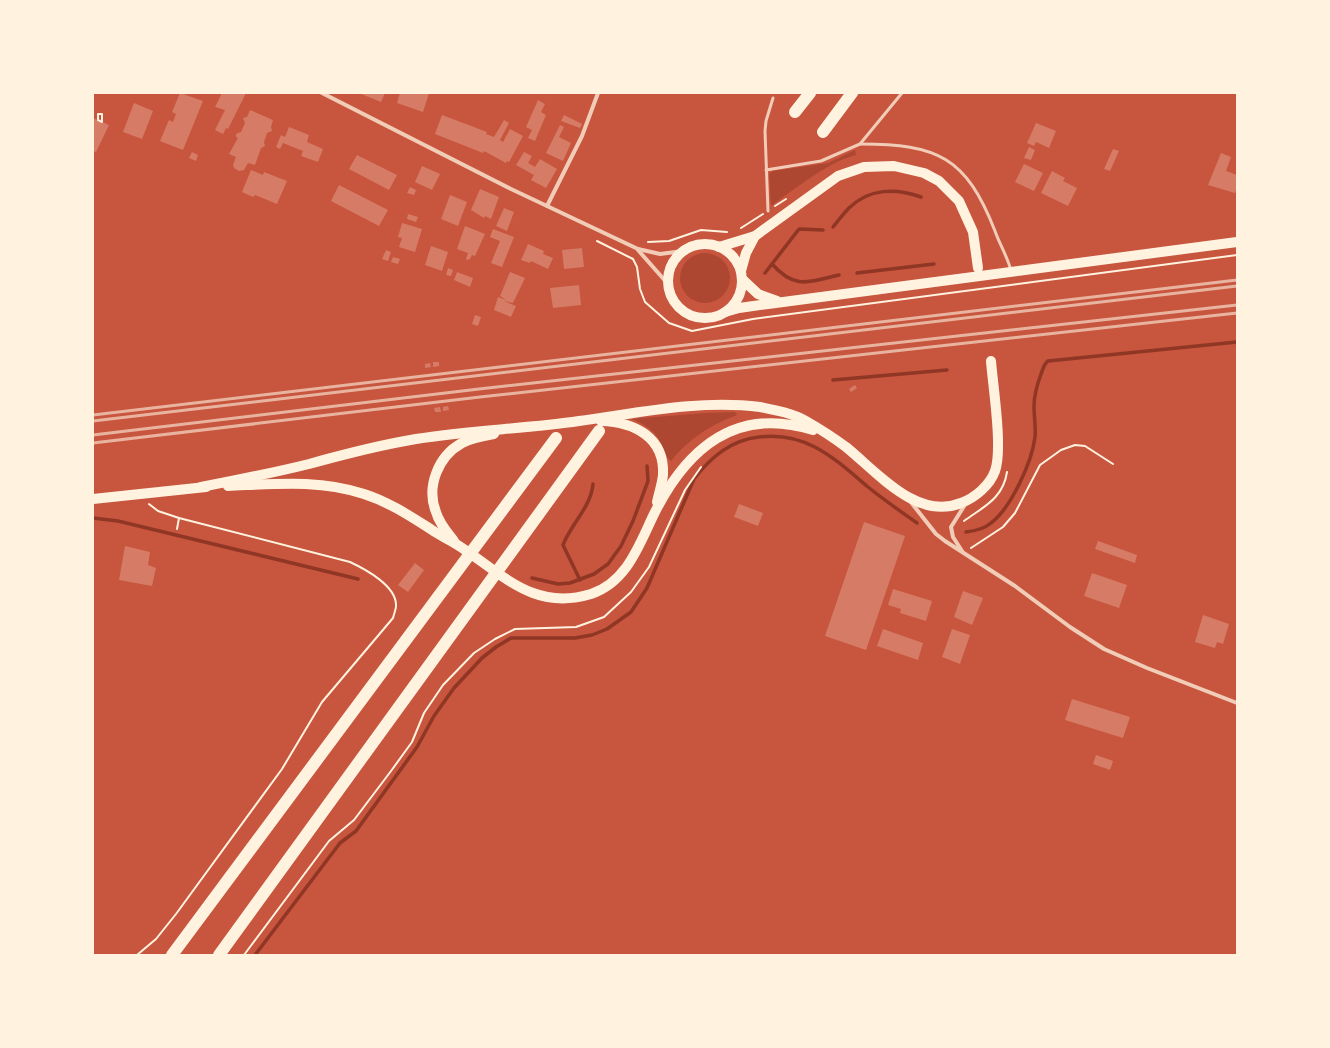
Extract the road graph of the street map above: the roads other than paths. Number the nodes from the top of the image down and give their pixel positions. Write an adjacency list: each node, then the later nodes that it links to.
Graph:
1 (322, 93): 11 (street)
2 (598, 93): 11 (street)
3 (810, 93): 7 (highway)
4 (852, 93): 8 (highway)
5 (902, 93): 9 (lane)
6 (773, 98): 10 (lane)
7 (796, 112)
8 (823, 132)
9 (860, 144): 10 (lane); 19 (lane)
10 (766, 170): 12 (lane)
11 (547, 206): 16 (street)
12 (768, 211)
13 (755, 236): 15 (main road); 18 (main road); 20 (main road)
14 (1237, 242): 19 (main road)
15 (719, 247): 17 (main road); 20 (main road)
16 (638, 250): 17 (street); 21 (street)
17 (683, 252): 21 (main road)
18 (978, 268)
19 (1011, 272): 22 (main road)
20 (742, 275): 22 (main road); 23 (main road)
21 (668, 284): 23 (main road)
22 (782, 303): 23 (main road)
23 (725, 312)
24 (991, 361): 33 (main road)
25 (581, 421): 26 (main road); 28 (main road); 34 (main road)
26 (510, 429): 30 (main road); 35 (main road)
27 (599, 431): 39 (highway)
28 (826, 434): 31 (main road); 34 (main road)
29 (556, 438): 38 (highway)
30 (201, 487): 32 (main road); 35 (main road)
31 (908, 497): 33 (main road); 36 (street)
32 (93, 499)
33 (969, 499): 36 (street)
34 (655, 513): 35 (main road)
35 (456, 544)
36 (962, 552): 37 (street)
37 (1237, 703)
38 (172, 955)
39 (219, 955)

